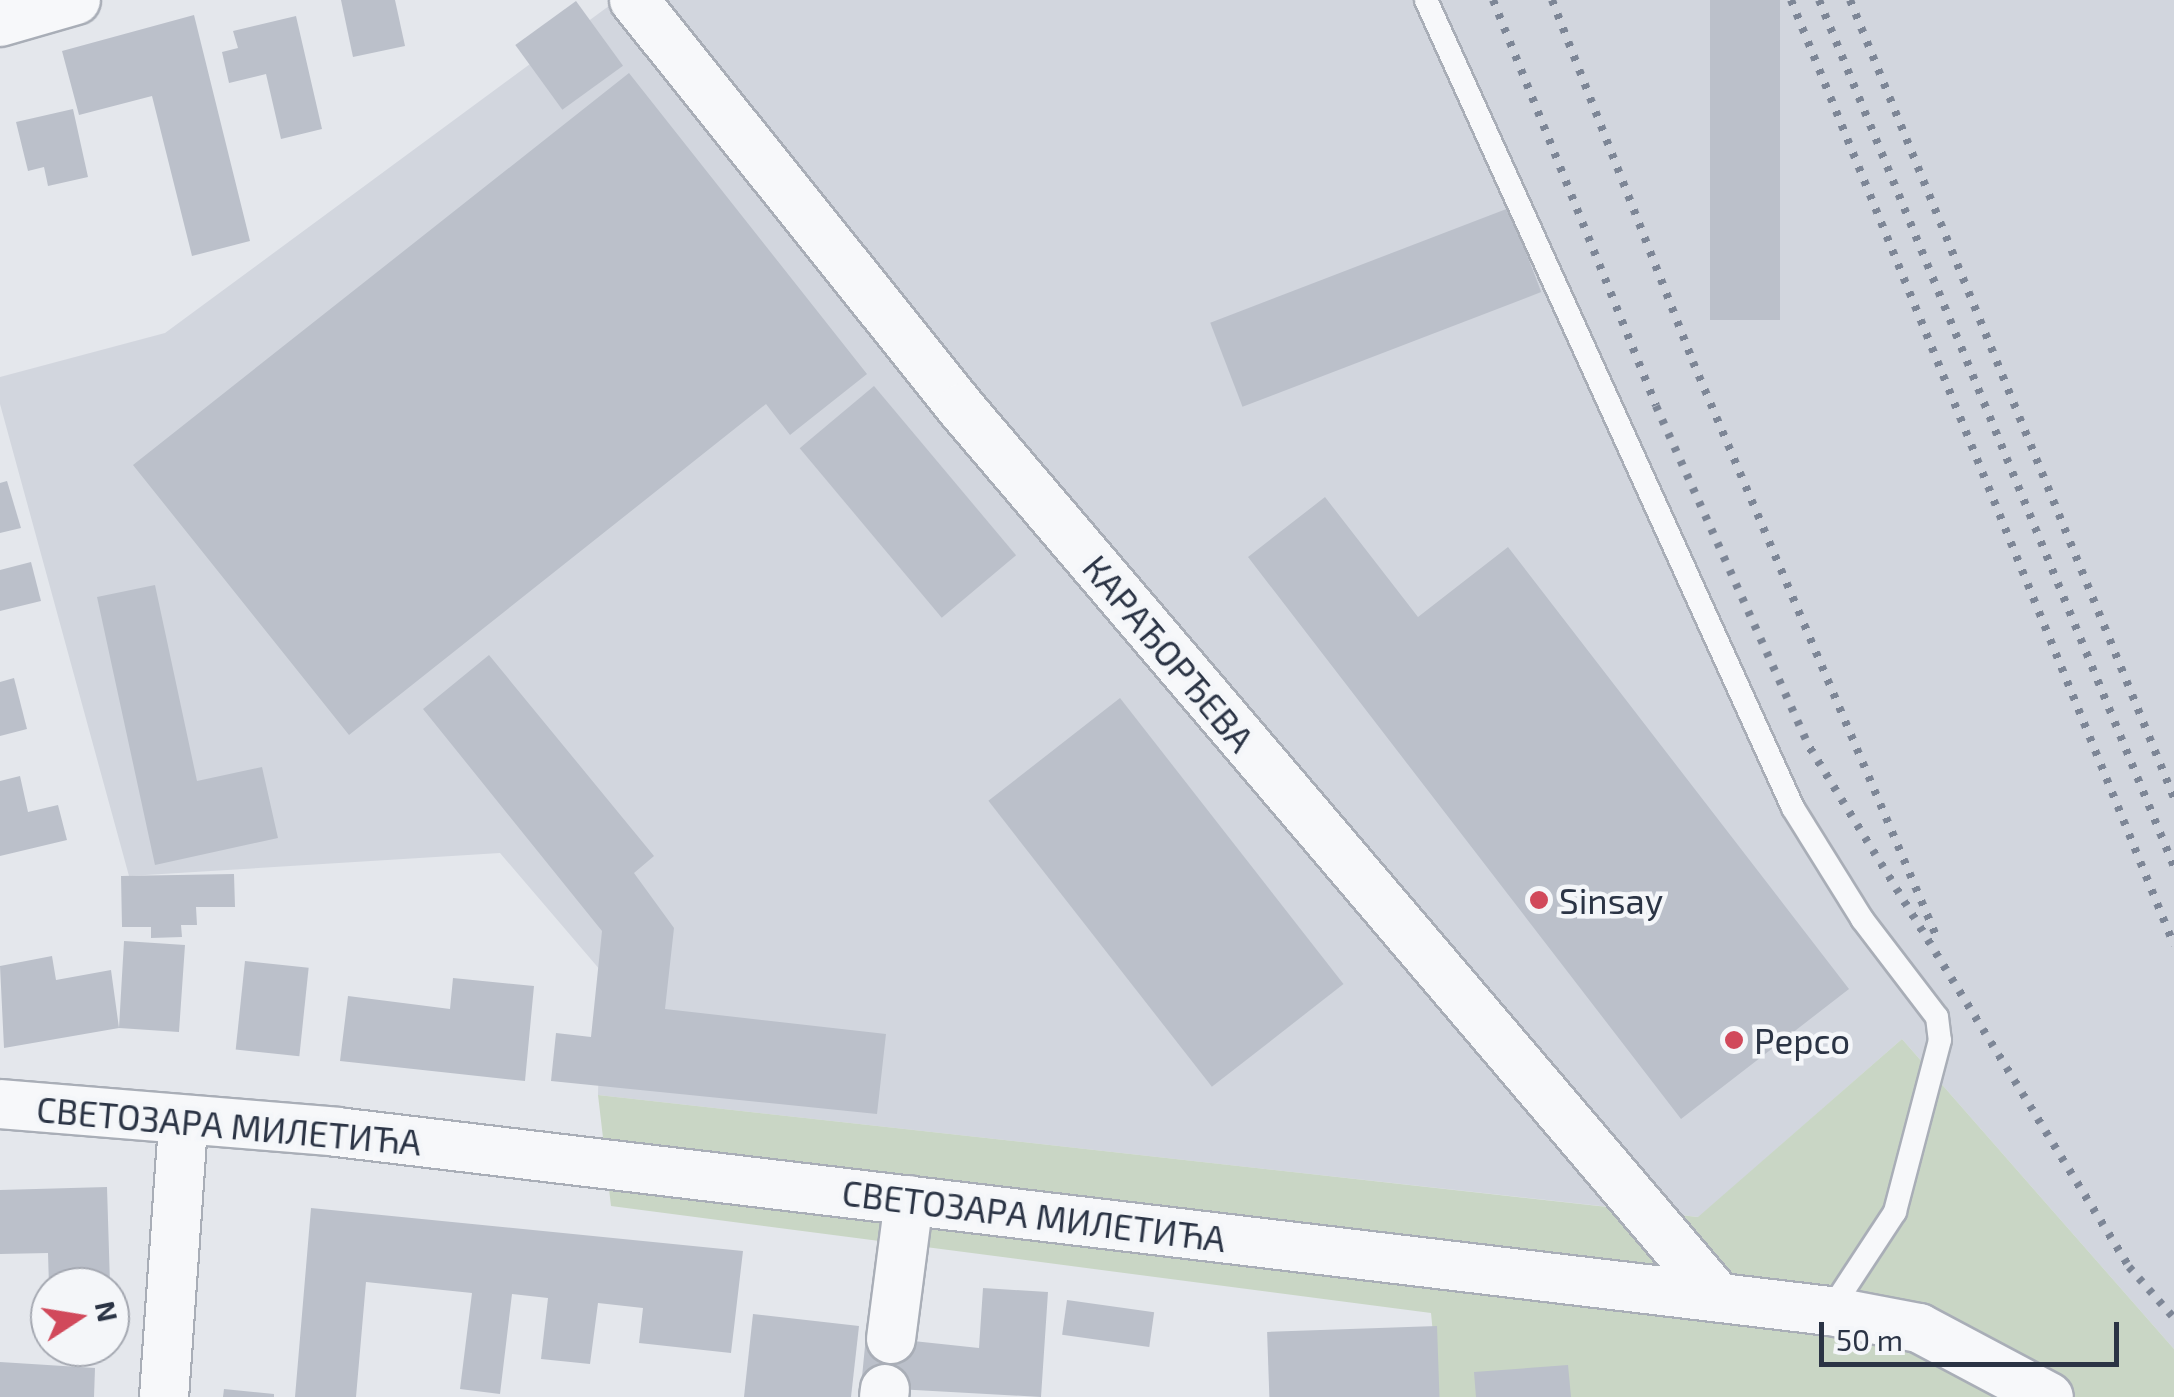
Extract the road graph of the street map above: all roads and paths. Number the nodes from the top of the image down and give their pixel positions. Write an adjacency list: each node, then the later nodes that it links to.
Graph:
1 (76, 0): 4 (street)
2 (634, 0): 8 (street, КАРАЂОРЂЕВА)
3 (1426, 0): 9 (lane)
4 (0, 22)
5 (0, 1104): 6 (street, СВЕТОЗАРА МИЛЕТИЋА)
6 (184, 1123): 7 (street, СВЕТОЗАРА МИЛЕТИЋА); 11 (street)
7 (908, 1200): 8 (street, СВЕТОЗАРА МИЛЕТИЋА); 10 (street)
8 (1717, 1296): 9 (street, СВЕТОЗАРА МИЛЕТИЋА)
9 (1830, 1311): 12 (street, СВЕТОЗАРА МИЛЕТИЋА)
10 (892, 1339)
11 (164, 1397)
12 (2049, 1397)

